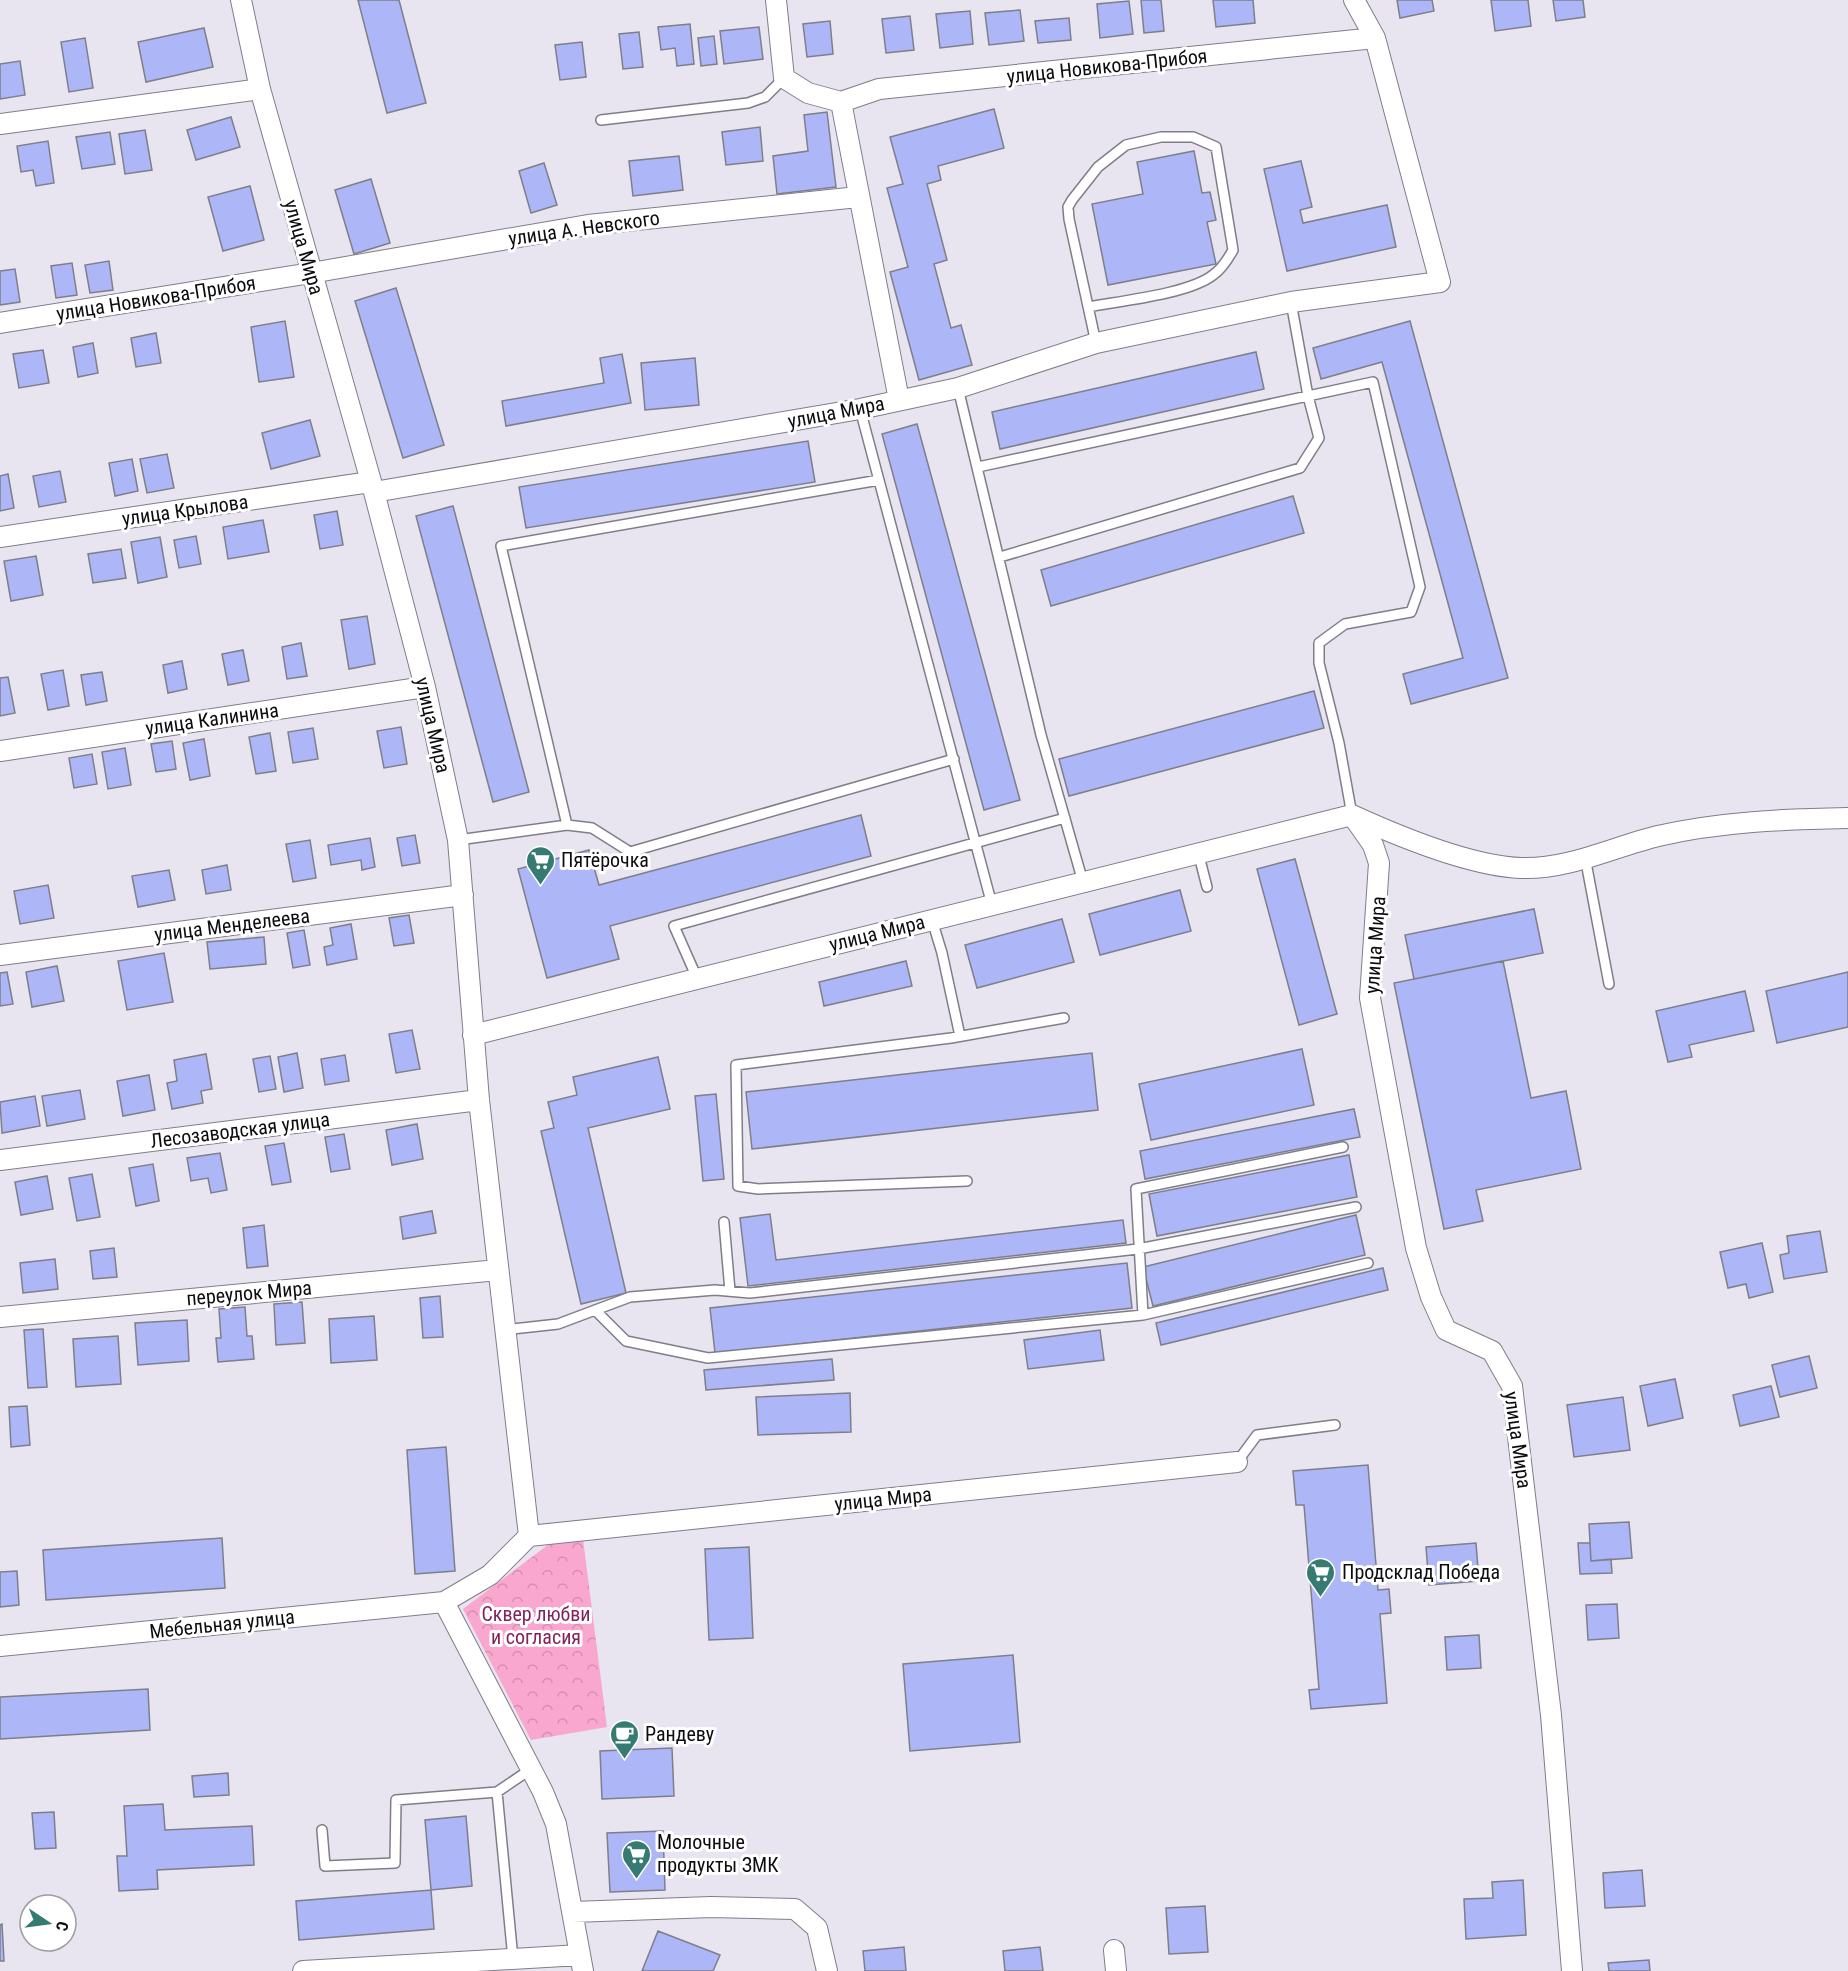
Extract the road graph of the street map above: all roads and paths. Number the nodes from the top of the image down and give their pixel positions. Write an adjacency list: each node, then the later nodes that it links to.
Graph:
1 (241, 0): 6 (street, улица Мира)
2 (776, 0): 5 (street)
3 (1354, 0): 4 (street)
4 (1375, 38): 7 (street, улица Новикова-Прибоя); 12 (street, улица Мира)
5 (784, 78): 7 (street); 8 (lane)
6 (260, 88): 9 (street); 11 (street, улица Мира)
7 (841, 102): 10 (street)
8 (601, 120)
9 (0, 124)
10 (858, 197): 11 (street, улица А. Невского); 18 (street)
11 (311, 273): 14 (street, улица Новикова-Прибоя); 22 (street, улица Мира)
12 (1291, 302): 15 (street, улица Мира); 17 (lane)
13 (1088, 307): 13 (lane); 15 (lane)
14 (0, 323)
15 (1096, 343): 16 (street, улица Мира)
16 (958, 388): 18 (street, улица Мира); 20 (lane)
17 (1308, 396): 20 (lane); 24 (lane); 28 (lane)
18 (899, 400): 19 (street, улица Мира)
19 (860, 409): 21 (lane); 22 (street, улица Мира)
20 (978, 467): 24 (lane)
21 (879, 480): 27 (lane); 31 (lane)
22 (372, 487): 23 (street, улица Крылова); 25 (street, улица Мира)
23 (0, 537)
24 (1000, 557): 29 (lane)
25 (425, 687): 26 (street, улица Калинина); 32 (street, улица Мира)
26 (0, 751)
27 (954, 759): 31 (lane); 33 (lane)
28 (1352, 815): 34 (street, улица Мира); 35 (street); 76 (street, улица Мира)
29 (1065, 818): 33 (lane); 36 (lane)
30 (1848, 818): 35 (street)
31 (567, 825): 32 (lane)
32 (458, 840): 38 (street, улица Мира)
33 (976, 843): 39 (lane); 42 (lane)
34 (1198, 851): 36 (street, улица Мира); 37 (lane)
35 (1585, 857): 43 (lane)
36 (1083, 882): 39 (street, улица Мира)
37 (1207, 887)
38 (463, 895): 41 (street, улица Менделеева); 45 (street, улица Мира)
39 (992, 905): 40 (street, улица Мира)
40 (932, 920): 42 (street, улица Мира); 46 (lane)
41 (0, 955)
42 (697, 978): 45 (street, улица Мира)
43 (1609, 984)
44 (1064, 1018): 46 (lane)
45 (473, 1035): 47 (street, улица Мира)
46 (960, 1036): 50 (lane)
47 (479, 1100): 49 (street, Лесозаводская улица); 55 (street, улица Мира)
48 (1342, 1147): 53 (lane)
49 (0, 1161)
50 (967, 1181)
51 (1356, 1206): 53 (lane)
52 (724, 1222): 56 (lane)
53 (1138, 1249): 56 (lane); 58 (lane)
54 (1368, 1263): 58 (lane)
55 (498, 1270): 59 (street, переулок Мира); 60 (street, улица Мира)
56 (730, 1291): 57 (lane)
57 (595, 1310): 58 (lane); 60 (lane)
58 (1143, 1315)
59 (0, 1317)
60 (504, 1330): 63 (street, улица Мира)
61 (1335, 1425): 62 (lane)
62 (1237, 1462): 63 (street, улица Мира)
63 (529, 1536): 64 (street)
64 (444, 1602): 65 (street, Мебельная улица); 66 (street)
65 (0, 1646)
66 (531, 1769): 67 (lane); 69 (street)
67 (497, 1791): 68 (lane); 71 (lane)
68 (322, 1830)
69 (573, 1912): 72 (street); 74 (street)
70 (1114, 1950): 75 (street)
71 (513, 1959): 72 (street); 73 (street)
72 (582, 1963)
73 (303, 1971)
74 (827, 1971)
75 (1116, 1971)
76 (1572, 1971)

